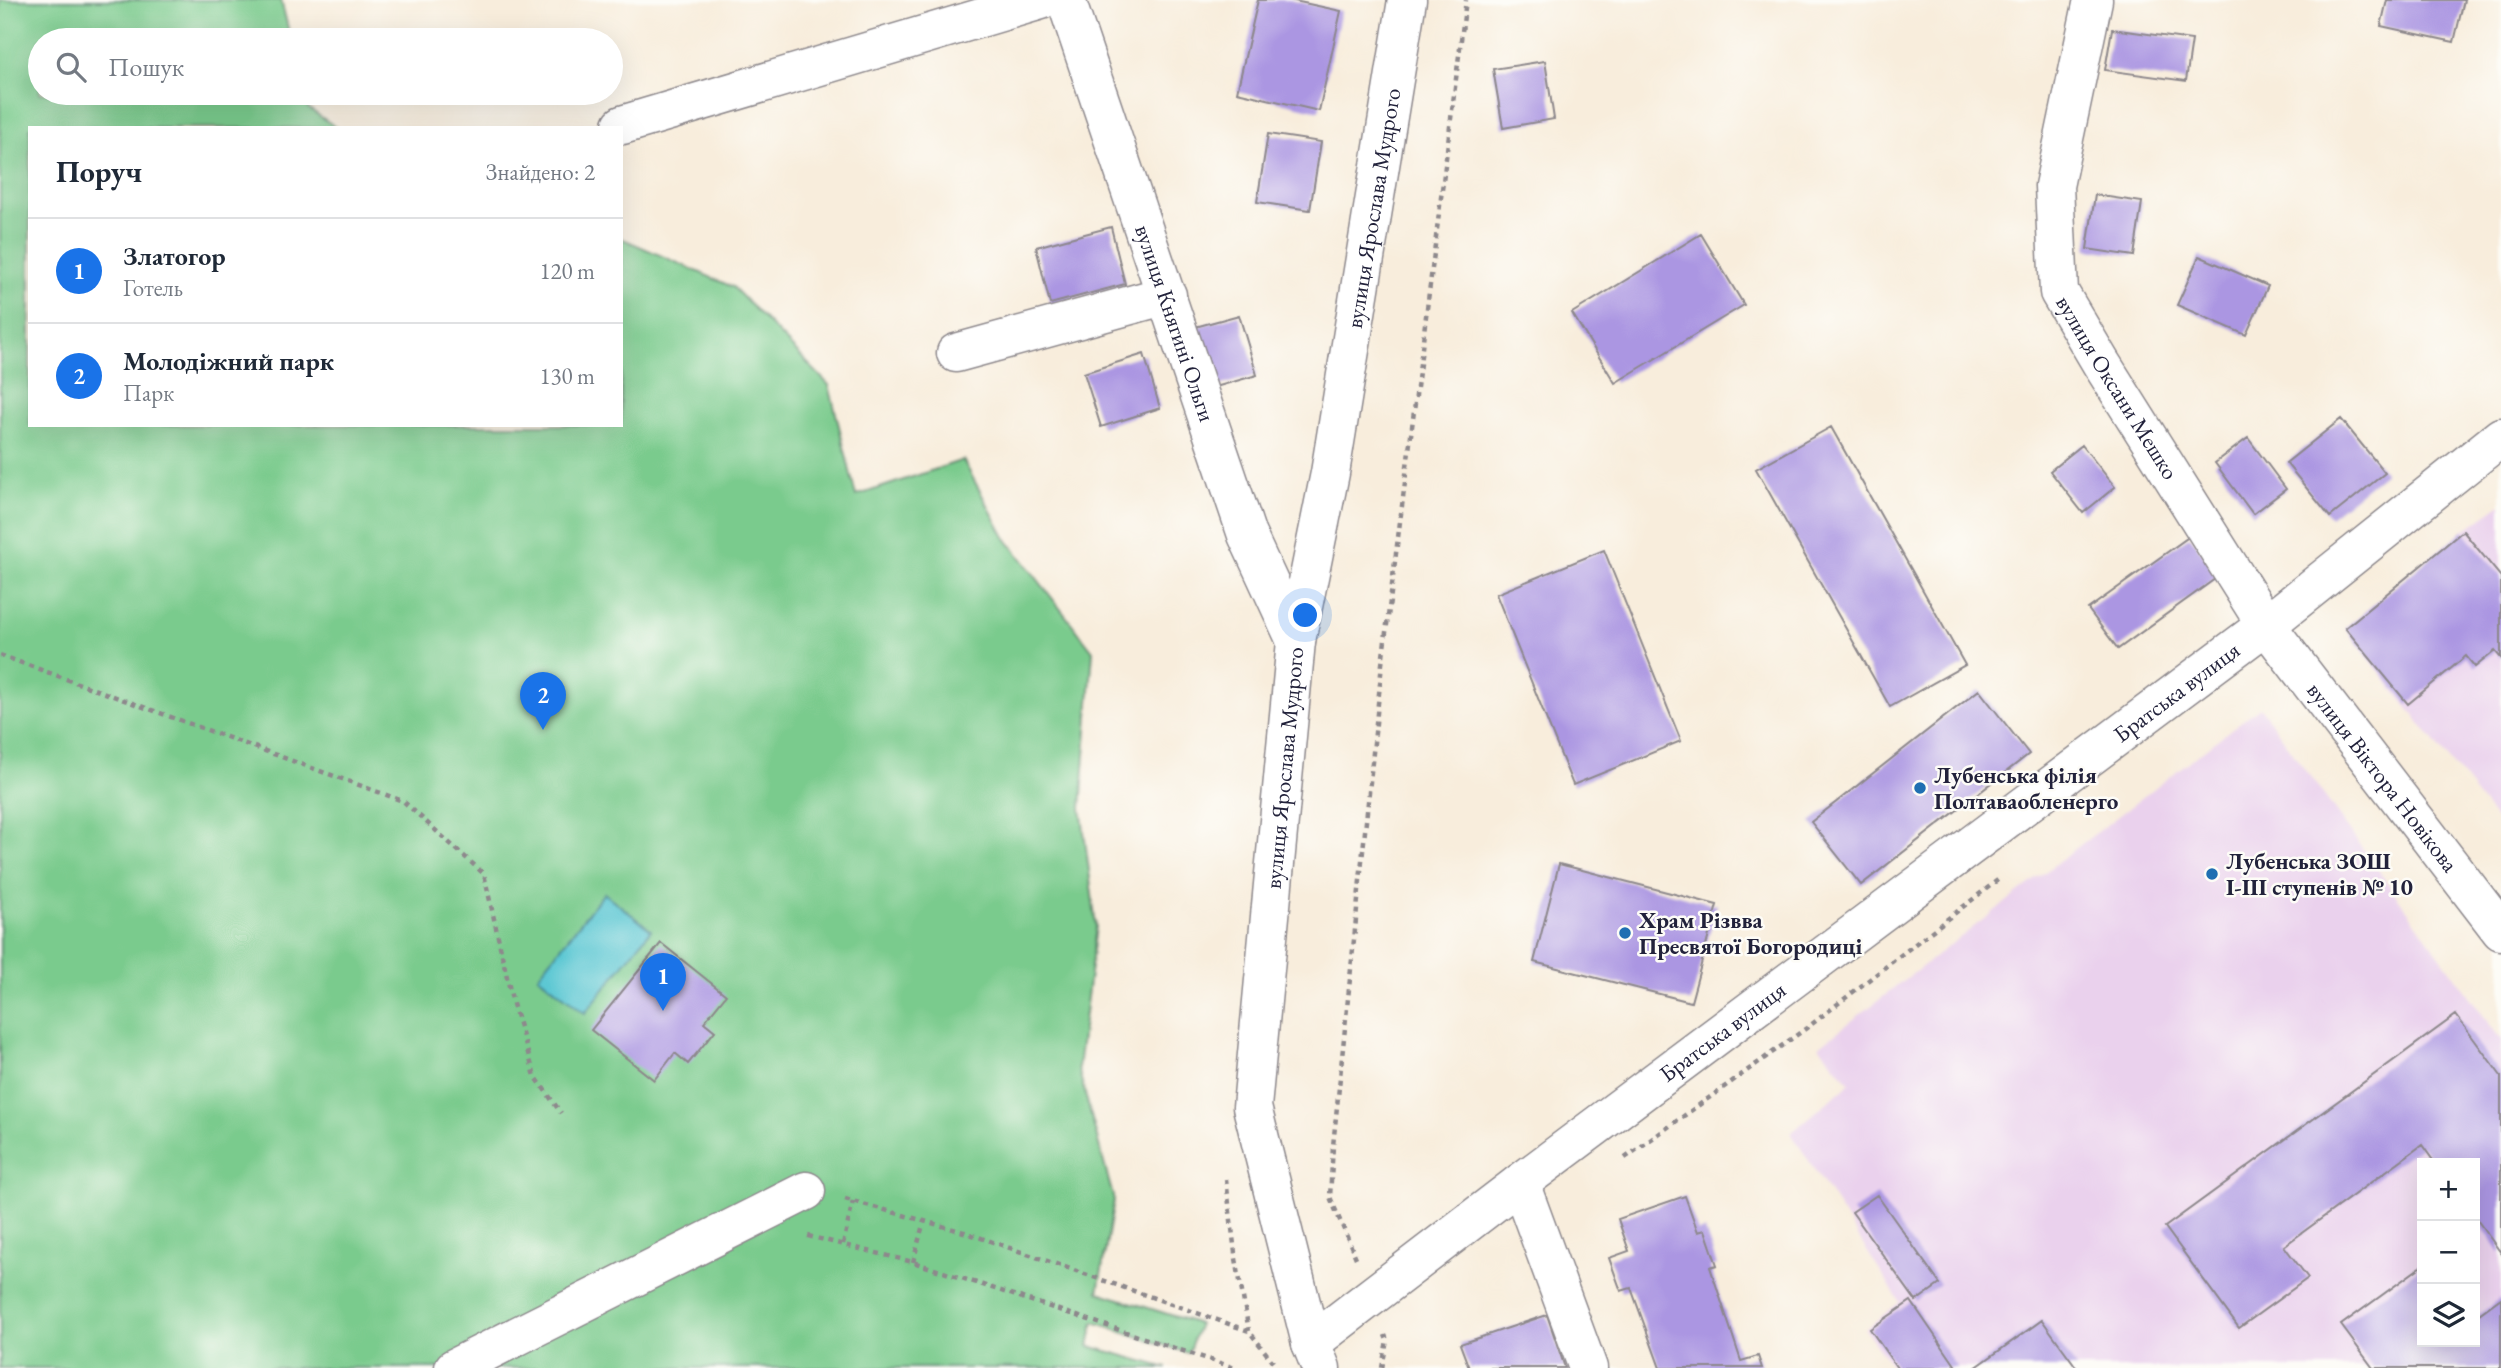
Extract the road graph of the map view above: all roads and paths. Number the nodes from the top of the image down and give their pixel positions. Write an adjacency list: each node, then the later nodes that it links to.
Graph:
1 (1041, 0): 6 (street)
2 (1066, 0): 7 (street, вулиця Княгині Ольги)
3 (1407, 0): 11 (street, вулиця Ярослава Мудрого)
4 (1466, 0): 23 (path)
5 (2093, 0): 10 (street, вулиця Оксани Мешко)
6 (622, 125)
7 (1167, 295): 8 (street); 11 (street, вулиця Княгині Ольги)
8 (956, 354)
9 (2501, 437): 10 (street, Братська вулиця)
10 (2266, 625): 13 (street, вулиця Віктора Новікова); 16 (street, Братська вулиця)
11 (1296, 641): 25 (street, вулиця Ярослава Мудрого)
12 (0, 654): 14 (path)
13 (2501, 931)
14 (562, 1113)
15 (1224, 1168): 24 (path)
16 (1520, 1183): 23 (street, Братська вулиця); 30 (street)
17 (806, 1191): 18 (path); 26 (street)
18 (853, 1201): 19 (path); 21 (path)
19 (925, 1221): 22 (path); 24 (path)
20 (806, 1236): 21 (path)
21 (843, 1244): 22 (path)
22 (913, 1262): 27 (path)
23 (1373, 1296): 25 (street, Братська вулиця); 29 (path)
24 (1249, 1331): 28 (path)
25 (1316, 1355)
26 (454, 1368)
27 (1235, 1368)
28 (1277, 1368)
29 (1382, 1368)
30 (1588, 1368)

